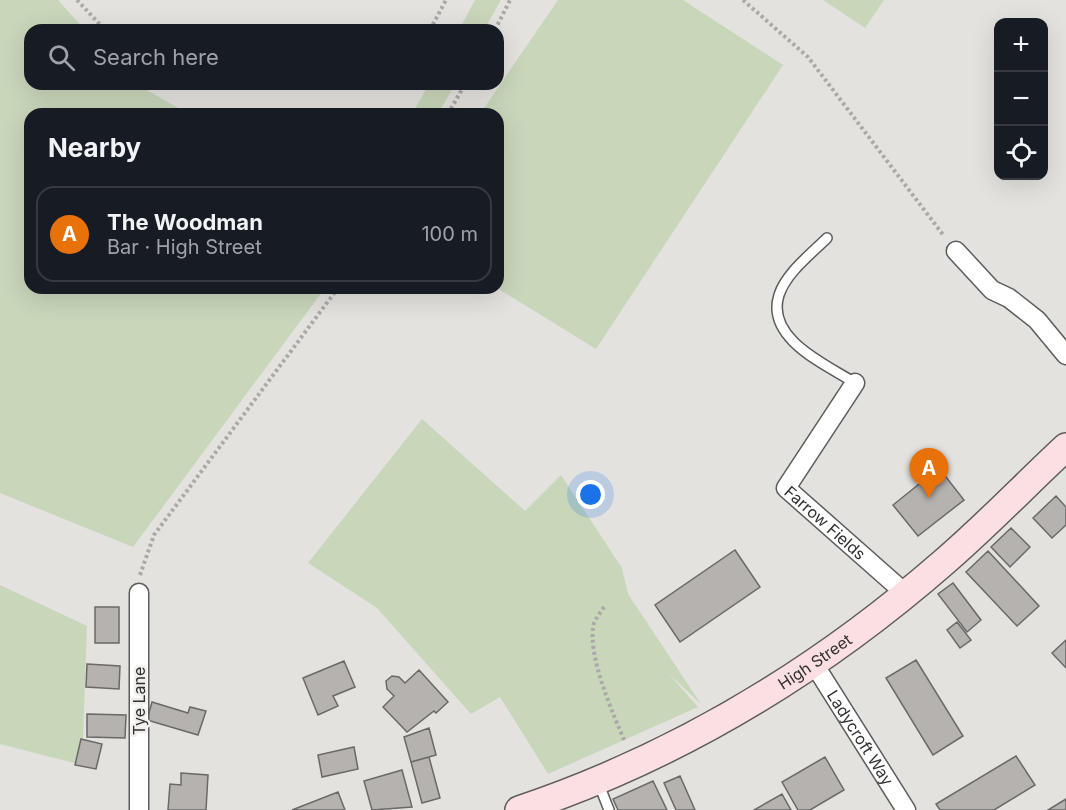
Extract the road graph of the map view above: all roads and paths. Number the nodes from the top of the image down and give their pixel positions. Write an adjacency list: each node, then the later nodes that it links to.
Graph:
1 (77, 0): 5 (path)
2 (446, 0): 6 (path)
3 (510, 0): 7 (path)
4 (743, 0): 11 (path)
5 (99, 24)
6 (433, 24)
7 (498, 24)
8 (462, 90): 9 (path)
9 (451, 108)
10 (827, 238): 14 (lane)
11 (956, 251): 13 (street)
12 (334, 294): 16 (path)
13 (1066, 355)
14 (855, 383): 17 (street, Farrow Fields)
15 (1066, 447): 17 (main road, High Street)
16 (139, 593): 22 (street, Tye Lane)
17 (906, 594): 19 (main road, High Street)
18 (604, 607): 20 (path)
19 (814, 664): 20 (main road, High Street); 25 (street, Ladycroft Way)
20 (633, 763): 21 (main road, High Street)
21 (597, 779): 23 (main road, High Street); 24 (lane)
22 (139, 810)
23 (519, 810)
24 (609, 810)
25 (906, 810)

